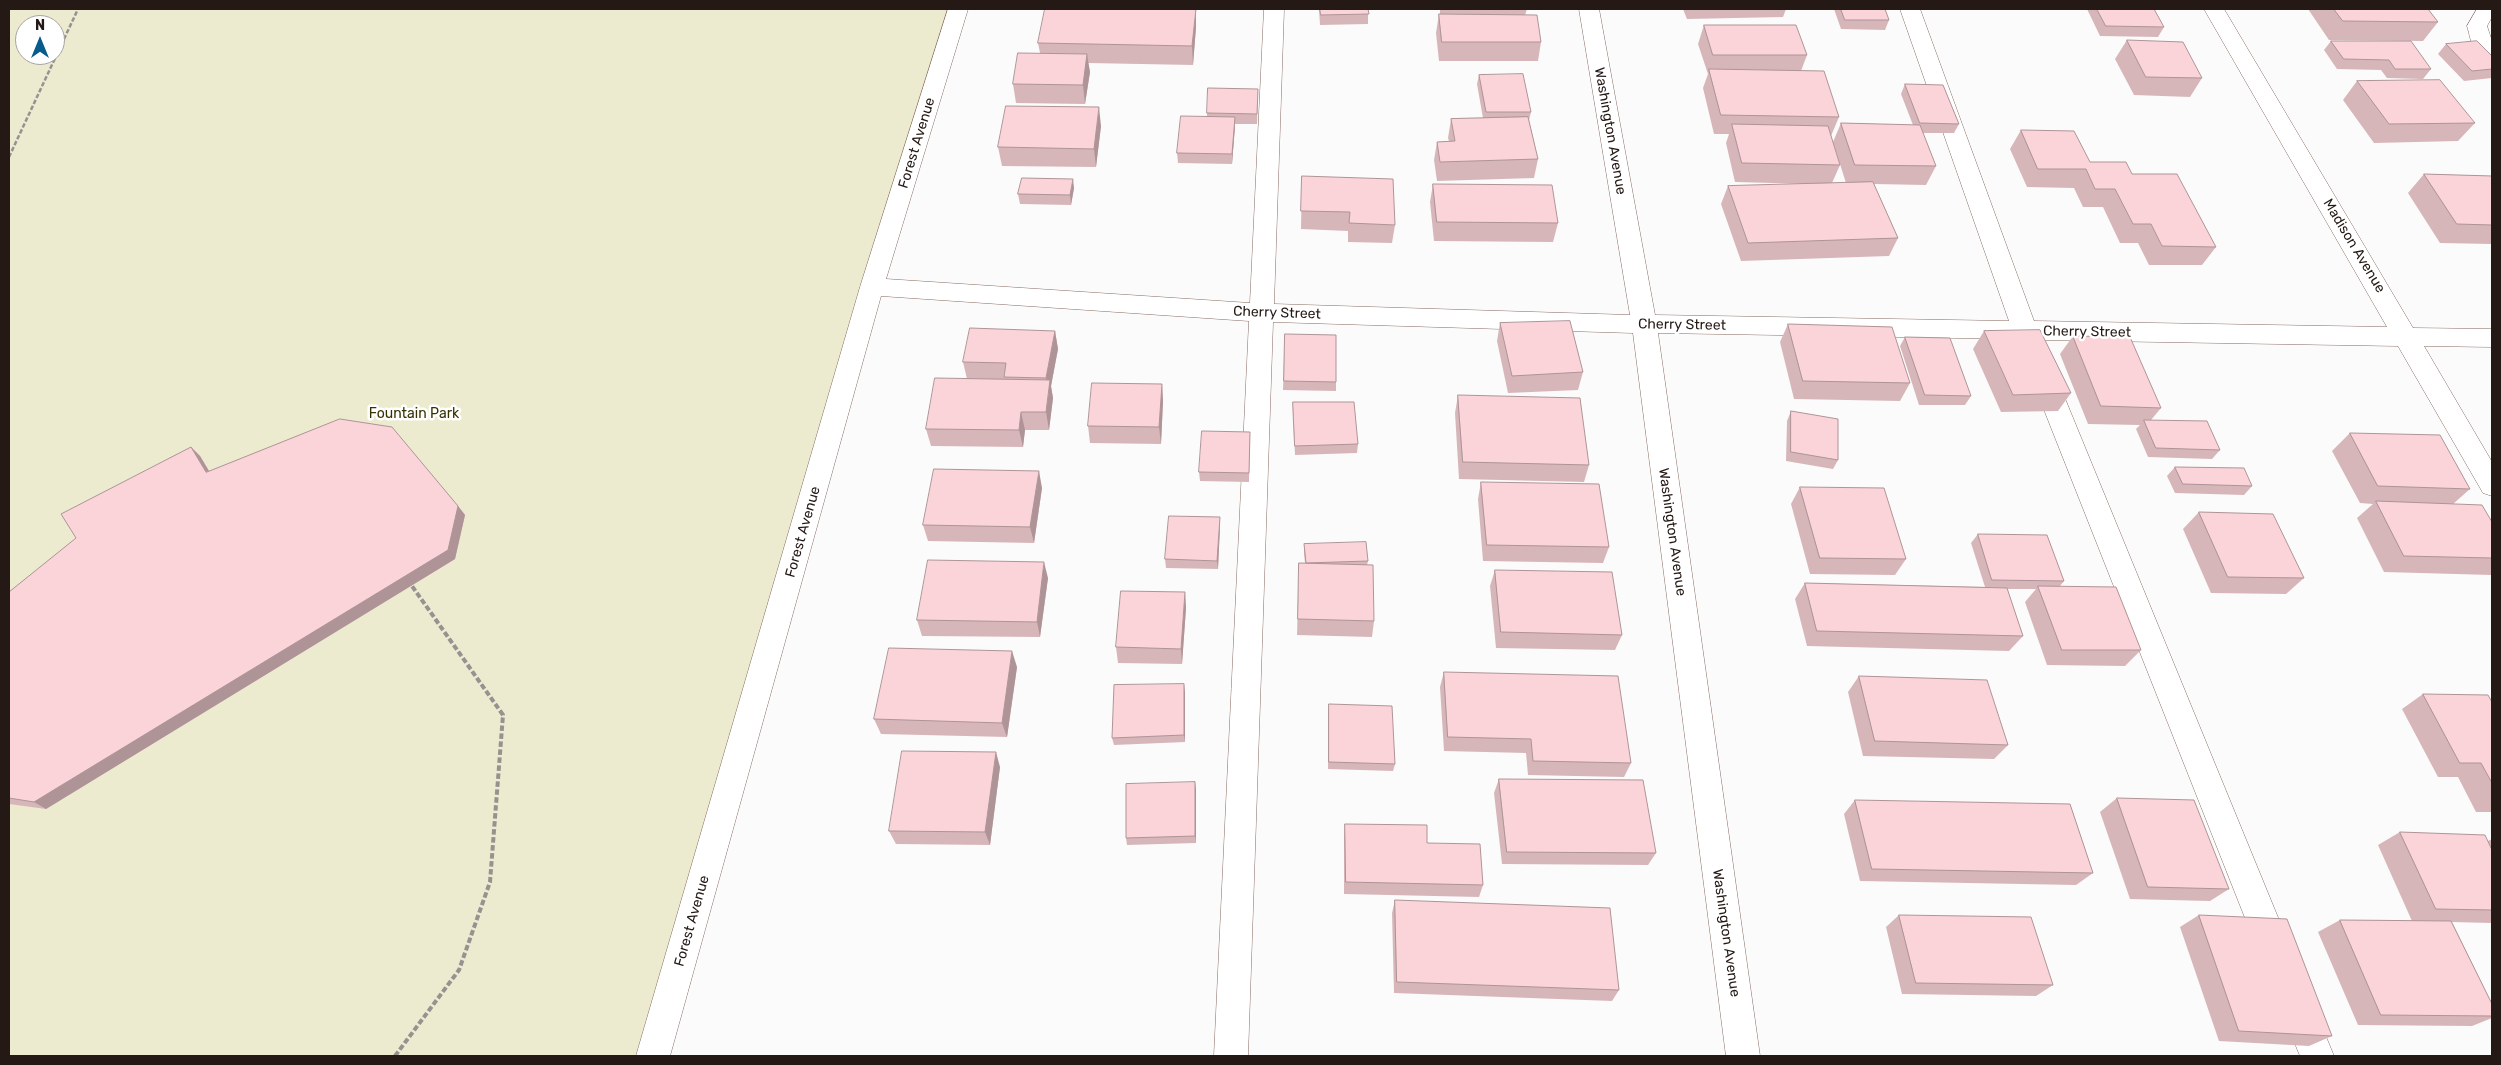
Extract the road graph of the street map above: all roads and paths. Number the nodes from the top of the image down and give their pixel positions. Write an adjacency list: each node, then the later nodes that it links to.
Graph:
1 (78, 9): 9 (path)
2 (958, 9): 10 (street, Forest Avenue)
3 (1274, 9): 11 (street)
4 (1589, 9): 12 (street, Washington Avenue)
5 (1910, 9): 13 (street)
6 (2214, 9): 14 (street, Madison Avenue)
7 (2487, 9): 8 (street)
8 (2492, 65)
9 (9, 156)
10 (872, 287): 11 (street, Cherry Street); 19 (street, Forest Avenue)
11 (1261, 313): 12 (street, Cherry Street); 20 (street)
12 (1644, 324): 13 (street, Cherry Street); 21 (street, Washington Avenue)
13 (2025, 331): 14 (street, Cherry Street); 22 (street)
14 (2408, 338): 15 (street, Cherry Street); 16 (street, Madison Avenue)
15 (2492, 338)
16 (2492, 485)
17 (412, 586): 18 (path)
18 (395, 1056)
19 (654, 1056)
20 (1230, 1056)
21 (1743, 1056)
22 (2317, 1056)

